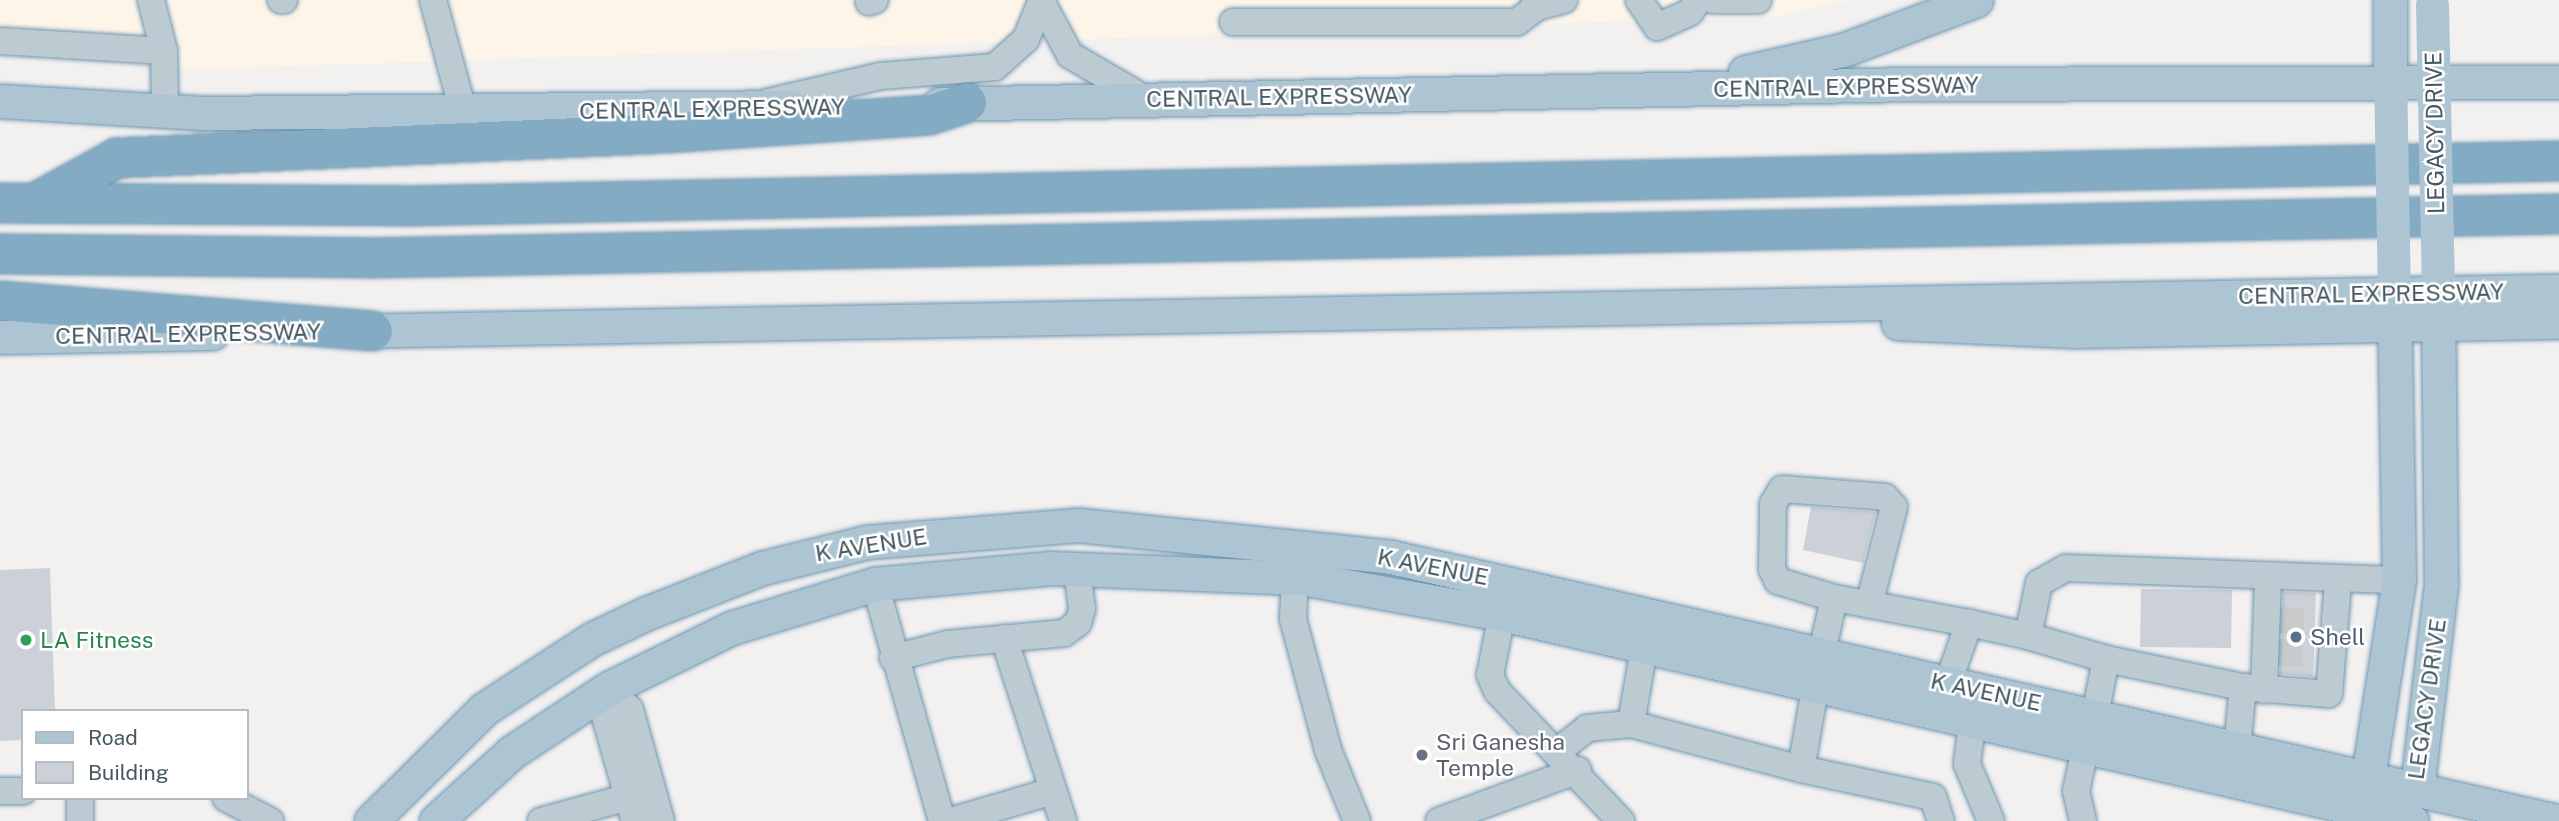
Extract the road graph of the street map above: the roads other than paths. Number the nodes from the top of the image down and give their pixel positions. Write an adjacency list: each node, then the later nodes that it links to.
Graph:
1 (150, 0): 15 (lane)
2 (1564, 0): 12 (lane)
3 (1639, 0): 4 (lane)
4 (1698, 0)
5 (1713, 0): 6 (lane)
6 (1758, 0)
7 (1976, 0): 17 (main road)
8 (1042, 1): 18 (lane); 21 (lane)
9 (440, 2): 23 (lane)
10 (2389, 2): 32 (main road, LEGACY DRIVE, bridge)
11 (2432, 3): 31 (main road, LEGACY DRIVE, bridge)
12 (1536, 4): 13 (lane)
13 (1233, 22)
14 (0, 41): 15 (lane)
15 (164, 51): 22 (lane)
16 (2559, 82): 17 (main road, CENTRAL EXPRESSWAY)
17 (1643, 89): 18 (main road, CENTRAL EXPRESSWAY)
18 (1145, 99): 20 (main road, CENTRAL EXPRESSWAY)
19 (0, 100): 22 (main road, CENTRAL EXPRESSWAY)
20 (967, 103): 21 (main road, CENTRAL EXPRESSWAY); 25 (highway)
21 (743, 108): 23 (main road, CENTRAL EXPRESSWAY)
22 (165, 111): 23 (main road, CENTRAL EXPRESSWAY)
23 (464, 114)
24 (2559, 162): 25 (highway)
25 (18, 203)
26 (2559, 214): 27 (highway)
27 (0, 254)
28 (2559, 290): 30 (main road, CENTRAL EXPRESSWAY)
29 (0, 301): 34 (highway)
30 (1665, 307): 32 (main road); 34 (main road, CENTRAL EXPRESSWAY)
31 (2439, 313): 32 (main road); 33 (main road); 43 (main road, LEGACY DRIVE)
32 (2394, 316): 40 (main road, LEGACY DRIVE)
33 (2559, 323)
34 (373, 331): 35 (main road, CENTRAL EXPRESSWAY)
35 (0, 337)
36 (867, 542): 42 (main road); 50 (main road, K AVENUE); 52 (main road, K AVENUE)
37 (1077, 568): 38 (main road, K AVENUE); 42 (main road, K AVENUE); 49 (lane)
38 (1295, 579): 46 (main road, K AVENUE); 85 (lane)
39 (2268, 579): 41 (lane); 48 (lane); 57 (lane)
40 (2399, 580): 41 (lane); 43 (main road); 67 (main road, LEGACY DRIVE)
41 (2338, 582): 57 (lane)
42 (875, 584): 53 (lane); 56 (main road, K AVENUE)
43 (2441, 584): 68 (main road, LEGACY DRIVE)
44 (1833, 598): 45 (lane); 45 (lane); 52 (lane)
45 (1869, 605): 47 (lane)
46 (1502, 614): 51 (main road, K AVENUE); 64 (lane)
47 (1969, 623): 48 (lane); 55 (lane)
48 (2028, 636): 54 (lane)
49 (1004, 638): 53 (lane); 71 (lane)
50 (592, 639): 56 (main road); 78 (main road, K AVENUE)
51 (1644, 648): 58 (main road, K AVENUE); 60 (lane)
52 (1821, 657): 55 (main road, K AVENUE); 58 (main road)
53 (893, 658): 82 (lane)
54 (2106, 659): 57 (lane); 59 (lane)
55 (1948, 682): 59 (main road, K AVENUE)
56 (609, 688): 74 (lane); 79 (main road, K AVENUE); 81 (lane)
57 (2253, 688): 63 (lane)
58 (1815, 689): 61 (main road, K AVENUE); 65 (lane)
59 (2095, 716): 62 (main road); 63 (main road, K AVENUE)
60 (1631, 724): 64 (lane); 65 (lane)
61 (1972, 724): 62 (main road, K AVENUE); 89 (lane)
62 (2085, 748): 75 (main road, K AVENUE); 90 (lane)
63 (2237, 748): 67 (main road, K AVENUE)
64 (1558, 751): 66 (lane)
65 (1801, 769): 88 (lane)
66 (1578, 770): 86 (lane); 87 (lane)
67 (2368, 777): 68 (main road, K AVENUE); 75 (main road, LEGACY DRIVE)
68 (2417, 789): 75 (main road, LEGACY DRIVE); 91 (main road, K AVENUE)
69 (0, 791): 70 (lane)
70 (21, 791)
71 (1053, 791): 83 (lane); 84 (lane)
72 (80, 800): 76 (lane)
73 (230, 800): 77 (lane)
74 (632, 809): 80 (lane)
75 (2396, 819)
76 (80, 821)
77 (270, 821)
78 (371, 821)
79 (436, 821)
80 (541, 821)
81 (661, 821)
82 (942, 821)
83 (951, 821)
84 (1063, 821)
85 (1357, 821)
86 (1439, 821)
87 (1621, 821)
88 (1941, 821)
89 (1991, 821)
90 (2082, 821)
91 (2556, 821)

